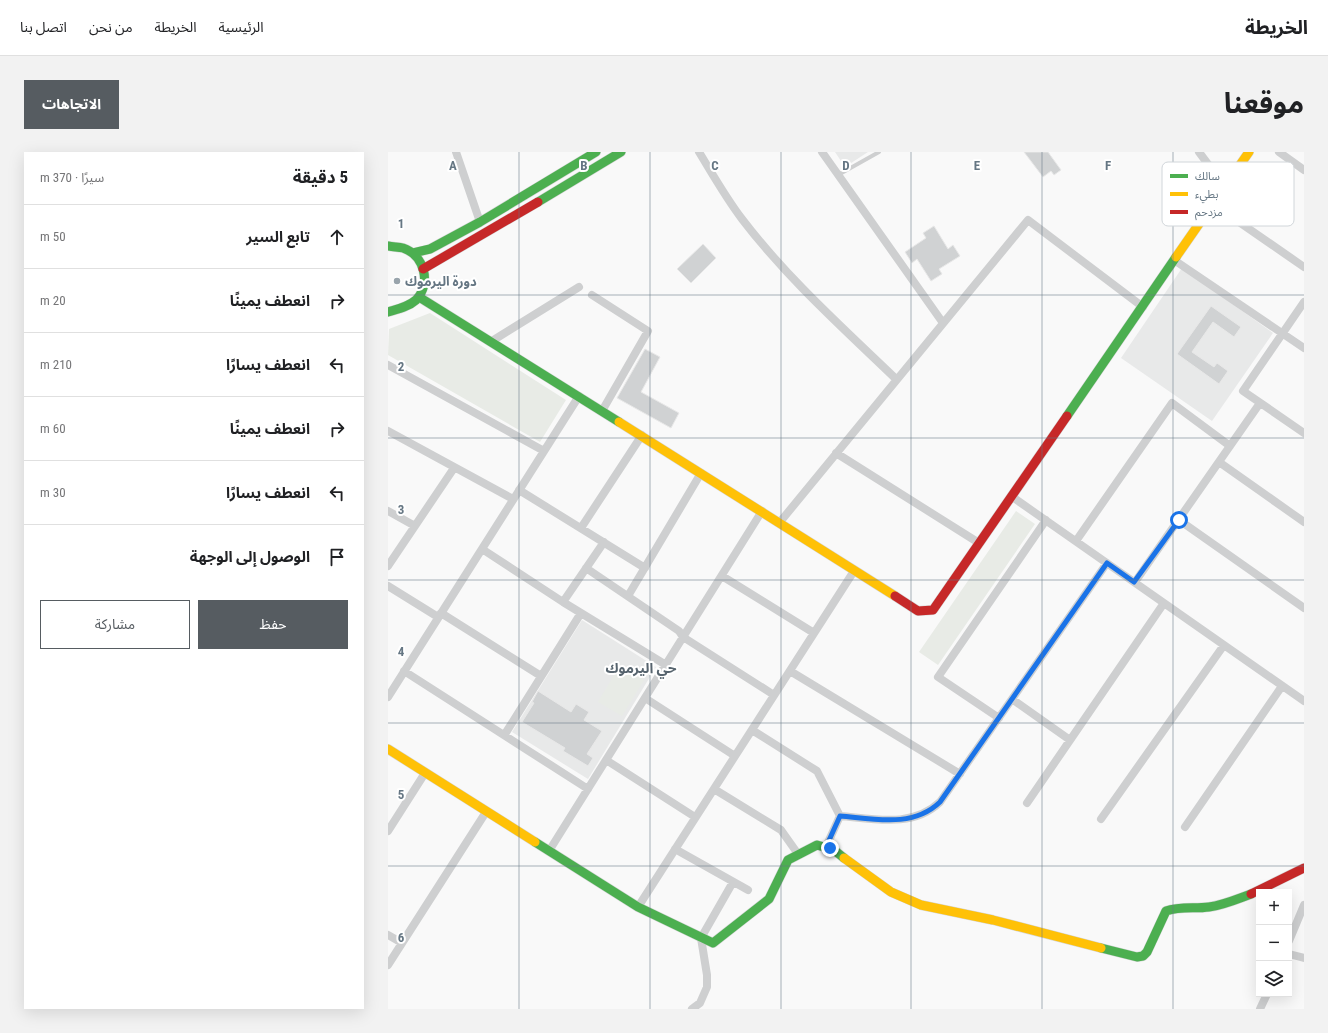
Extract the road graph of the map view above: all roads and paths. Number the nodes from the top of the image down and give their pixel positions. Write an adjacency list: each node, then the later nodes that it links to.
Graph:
1 (456, 152): 16 (street)
2 (596, 152): 16 (street)
3 (621, 152): 24 (street)
4 (699, 152): 36 (street)
5 (822, 152): 15 (street)
6 (879, 152): 15 (lane)
7 (1199, 152): 10 (street)
8 (1249, 152): 11 (street)
9 (1279, 152): 12 (street)
10 (1206, 162)
11 (1242, 162)
12 (1293, 162)
13 (1294, 163): 14 (street)
14 (1304, 170)
15 (838, 175): 31 (street)
16 (480, 222): 21 (street)
17 (1198, 226): 22 (street)
18 (1245, 226): 23 (street)
19 (388, 239): 20 (street)
20 (392, 246): 21 (street)
21 (413, 253): 24 (street)
22 (1174, 260): 29 (street); 32 (street)
23 (1304, 267)
24 (423, 269): 27 (street)
25 (579, 287): 33 (street)
26 (592, 295): 39 (street)
27 (419, 297): 30 (street); 33 (street)
28 (1304, 302): 32 (street)
29 (1143, 307): 31 (street); 50 (street)
30 (388, 312)
31 (943, 323): 36 (street)
32 (1283, 333): 34 (street); 38 (street)
33 (492, 341): 37 (street)
34 (1304, 348)
35 (388, 365): 44 (street)
36 (896, 379): 45 (street)
37 (579, 396): 39 (street); 44 (street)
38 (1260, 403): 41 (street); 43 (street)
39 (602, 411): 42 (street)
40 (388, 431): 47 (street)
41 (1304, 433)
42 (642, 435): 48 (street); 59 (street)
43 (1230, 446): 46 (street); 60 (street)
44 (544, 451): 49 (street)
45 (836, 453): 56 (street); 62 (street)
46 (1219, 462): 55 (street); 57 (street)
47 (454, 468): 51 (street); 58 (street)
48 (701, 473): 53 (street); 67 (street)
49 (519, 490): 51 (street); 59 (street)
50 (1011, 496): 54 (street); 62 (street)
51 (513, 499): 63 (street)
52 (388, 511): 58 (street)
53 (762, 511): 56 (street); 69 (street)
54 (1046, 520): 60 (street); 91 (street)
55 (1179, 520): 70 (street); 75 (street)
56 (780, 522): 68 (street)
57 (1304, 522)
58 (414, 526): 65 (street)
59 (581, 528): 61 (street)
60 (1076, 541): 64 (street)
61 (604, 542): 66 (street); 67 (street)
62 (979, 543): 68 (street)
63 (482, 549): 73 (street); 77 (street)
64 (1107, 563): 70 (street); 89 (street)
65 (388, 566)
66 (586, 568): 72 (street); 73 (street)
67 (645, 568): 72 (street)
68 (854, 571): 78 (street)
69 (722, 576): 78 (street); 79 (street)
70 (1134, 582): 74 (street)
71 (388, 586): 77 (street)
72 (628, 596): 79 (street)
73 (563, 602): 76 (street)
74 (1164, 603): 80 (street); 94 (street)
75 (1304, 608)
76 (581, 613): 81 (street); 84 (street)
77 (440, 615): 83 (street); 84 (street)
78 (814, 633): 82 (street)
79 (684, 637): 81 (street); 86 (street)
80 (1224, 645): 85 (street); 106 (street)
81 (666, 665): 88 (street)
82 (790, 670): 86 (street); 99 (street)
83 (404, 671): 87 (street); 93 (street)
84 (541, 676): 93 (street)
85 (1282, 686): 90 (street); 107 (street)
86 (774, 695): 92 (street)
87 (388, 697)
88 (645, 698): 96 (street); 97 (street)
89 (1012, 700): 91 (street); 94 (street)
90 (1304, 701)
91 (999, 718): 99 (street)
92 (752, 730): 96 (street); 104 (street)
93 (505, 734): 101 (street)
94 (1070, 740): 102 (street)
95 (388, 749): 98 (street)
96 (735, 756): 100 (street)
97 (606, 760): 101 (street); 105 (street)
98 (425, 773): 103 (street); 108 (street)
99 (960, 774): 104 (street)
100 (714, 788): 105 (street); 112 (street)
101 (588, 789): 111 (street)
102 (1027, 803)
103 (486, 812): 111 (street); 121 (street)
104 (840, 816): 109 (street)
105 (695, 817): 110 (street)
106 (1101, 819)
107 (1185, 827)
108 (388, 831)
109 (826, 847): 112 (street); 113 (street)
110 (675, 849): 114 (street); 117 (street)
111 (549, 851): 117 (street)
112 (798, 854): 120 (street)
113 (1304, 868)
114 (733, 882): 115 (street); 120 (street)
115 (748, 890)
116 (1304, 905): 118 (street)
117 (638, 907): 120 (street)
118 (1292, 934)
119 (388, 935): 121 (street)
120 (701, 938): 126 (street)
121 (402, 943): 124 (street)
122 (1292, 955): 123 (street)
123 (1304, 958)
124 (388, 965)
125 (1266, 997): 127 (street)
126 (692, 1009)
127 (1260, 1009)

